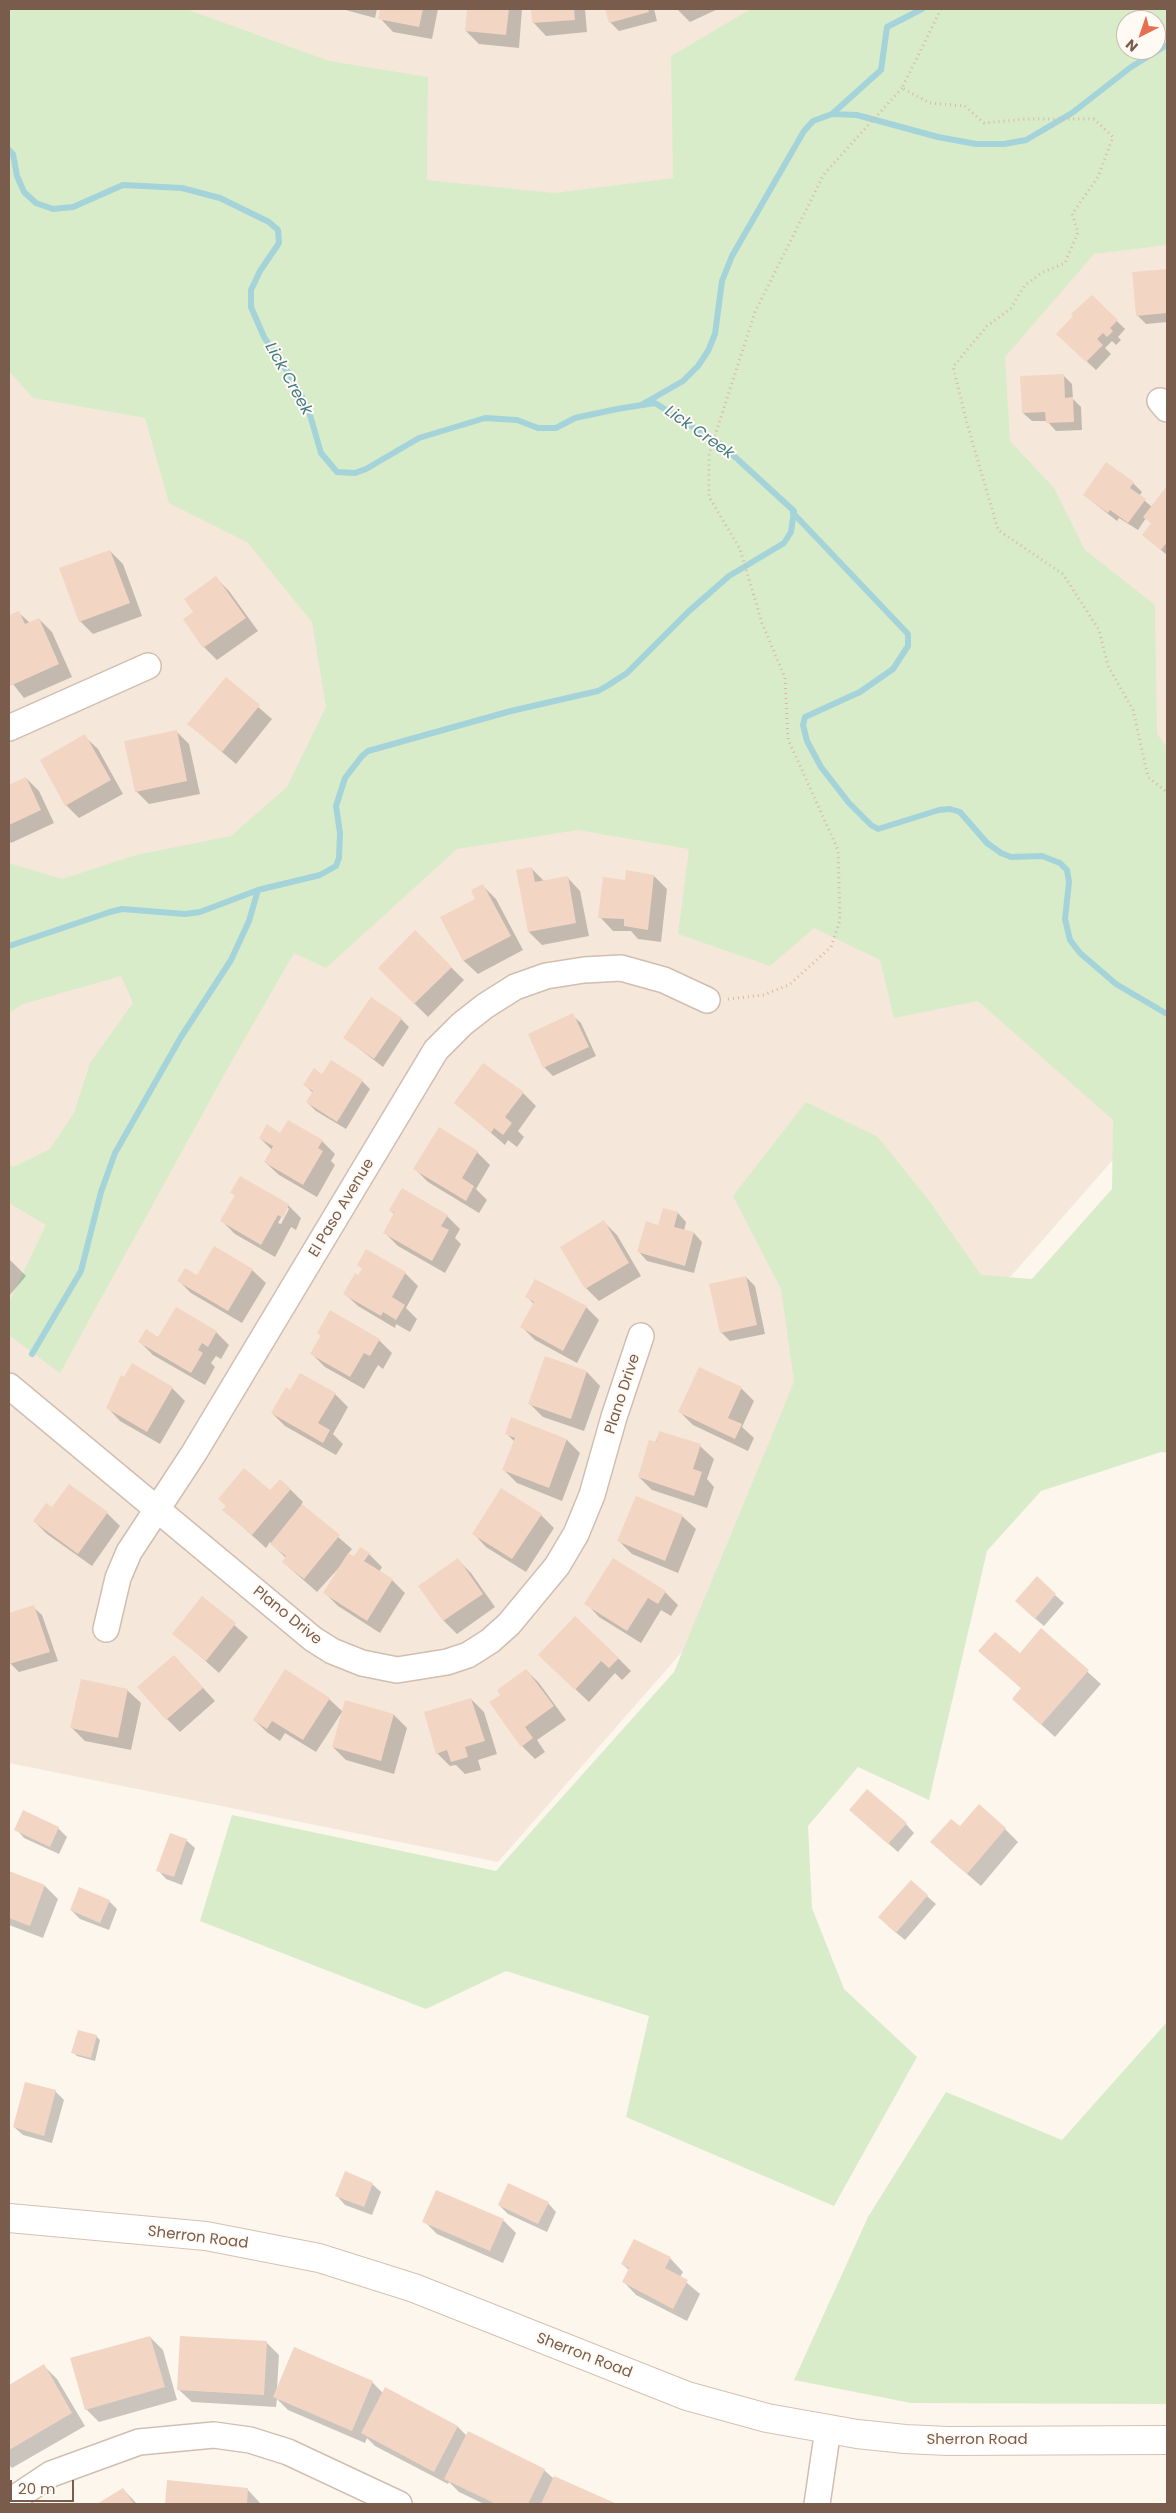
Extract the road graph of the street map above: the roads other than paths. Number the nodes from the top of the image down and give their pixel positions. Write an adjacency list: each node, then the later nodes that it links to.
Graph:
1 (148, 666): 2 (street)
2 (9, 728)
3 (707, 1000): 6 (street, El Paso Avenue)
4 (641, 1336): 6 (street, Plano Drive)
5 (9, 1386): 6 (street, Plano Drive)
6 (157, 1509): 7 (street, El Paso Avenue)
7 (106, 1629)
8 (9, 2218): 9 (main road, Sherron Road)
9 (828, 2429): 10 (main road, Sherron Road); 13 (street)
10 (1167, 2440)
11 (9, 2502): 12 (street)
12 (399, 2504)
13 (817, 2504)

